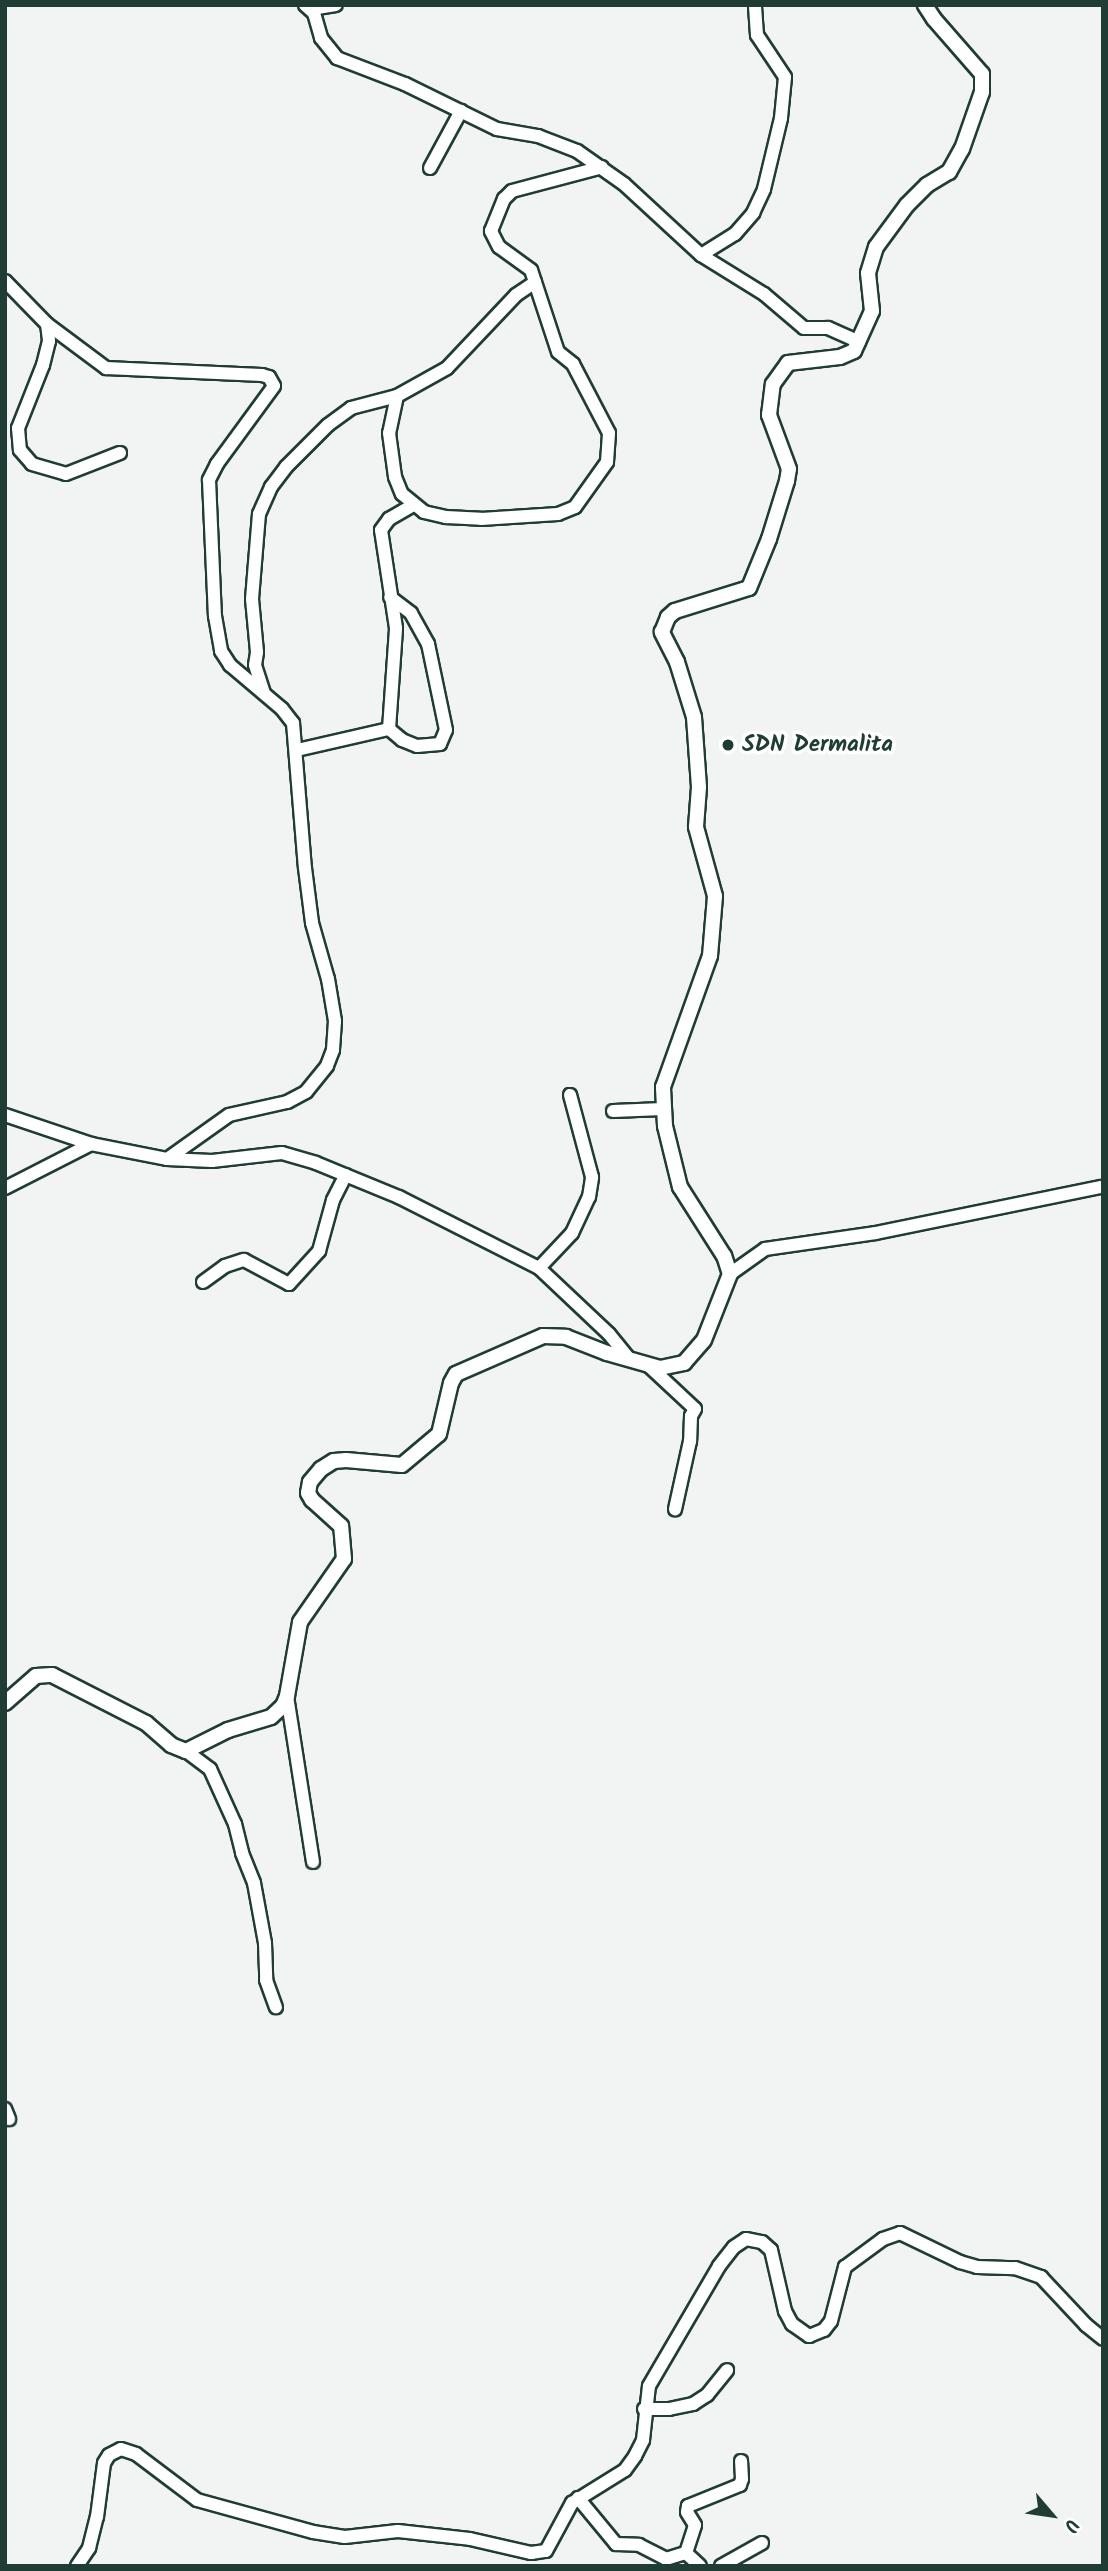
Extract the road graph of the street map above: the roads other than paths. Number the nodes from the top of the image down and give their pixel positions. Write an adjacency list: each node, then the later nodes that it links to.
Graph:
1 (755, 5): 8 (street)
2 (925, 5): 12 (street)
3 (329, 6): 4 (street)
4 (308, 7): 5 (street)
5 (461, 111): 6 (street); 7 (street)
6 (602, 167): 8 (street); 10 (street)
7 (430, 168)
8 (701, 255): 12 (street)
9 (5, 281): 11 (street)
10 (535, 282): 13 (street); 15 (street)
11 (47, 324): 14 (street); 17 (street)
12 (859, 342): 21 (street)
13 (397, 396): 15 (street); 17 (street)
14 (120, 453)
15 (413, 505): 16 (street)
16 (390, 597): 18 (street); 18 (street)
17 (265, 694): 19 (street)
18 (389, 729): 19 (street)
19 (297, 750): 25 (street)
20 (570, 1095): 29 (street)
21 (663, 1109): 22 (street); 30 (street)
22 (613, 1111)
23 (5, 1115): 24 (street)
24 (91, 1144): 25 (street); 28 (street)
25 (167, 1158): 26 (street)
26 (346, 1175): 29 (street); 31 (street)
27 (1101, 1187): 30 (street)
28 (5, 1188)
29 (538, 1268): 32 (street)
30 (730, 1274): 33 (street)
31 (203, 1282)
32 (630, 1360): 33 (street); 35 (street)
33 (648, 1365): 34 (street)
34 (675, 1509)
35 (287, 1696): 37 (street); 38 (street)
36 (5, 1703): 37 (street)
37 (186, 1751): 39 (street)
38 (313, 1862)
39 (276, 2007)
40 (1103, 2339): 42 (street)
41 (727, 2370): 42 (street)
42 (644, 2409): 44 (street)
43 (741, 2461): 46 (street)
44 (578, 2498): 46 (street); 47 (street)
45 (762, 2543): 49 (street)
46 (686, 2553): 48 (street)
47 (77, 2566)
48 (700, 2566)
49 (721, 2566)

